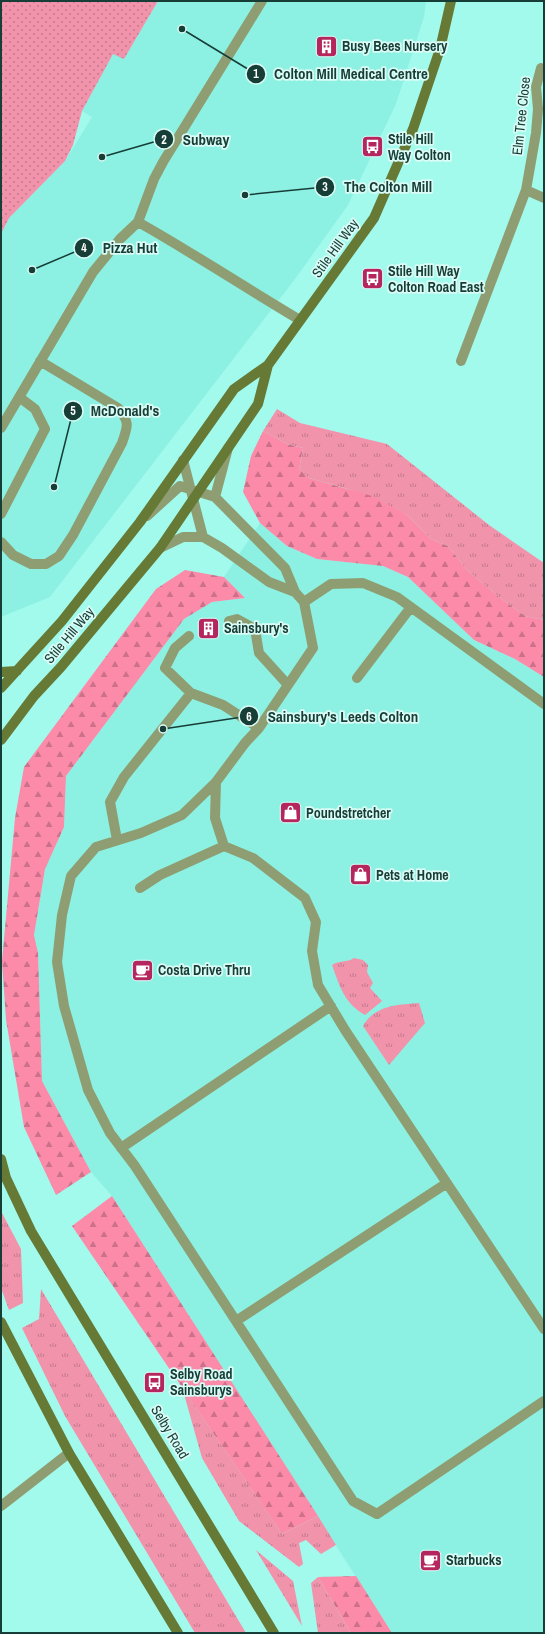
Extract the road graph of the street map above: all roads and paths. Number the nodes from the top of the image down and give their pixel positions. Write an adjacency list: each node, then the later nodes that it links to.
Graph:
1 (262, 1): 6 (street)
2 (451, 1): 7 (street, Stile Hill Way)
3 (542, 68): 4 (street, Elm Tree Close)
4 (526, 190): 5 (street); 9 (street, Elm Tree Close)
5 (544, 198)
6 (138, 222): 7 (street); 8 (street)
7 (300, 320): 10 (street, Stile Hill Way)
8 (40, 360): 11 (street); 20 (street)
9 (461, 361)
10 (268, 365): 13 (street, Stile Hill Way); 14 (street, Stile Hill Way)
11 (19, 397): 12 (street); 17 (street)
12 (1, 428)
13 (228, 448): 15 (street, Stile Hill Way); 16 (street, Stile Hill Way)
14 (183, 460): 15 (street); 18 (street, Stile Hill Way)
15 (194, 493): 16 (street, Stile Hill Way); 18 (street, Stile Hill Way); 19 (street); 21 (street, Stile Hill Way)
16 (215, 497): 22 (street, Stile Hill Way)
17 (1, 514)
18 (140, 522): 27 (street, Stile Hill Way)
19 (203, 537): 21 (street, Stile Hill Way); 22 (street, Stile Hill Way)
20 (1, 542)
21 (160, 548): 35 (street, Stile Hill Way)
22 (295, 592): 23 (street, Stile Hill Way)
23 (304, 602): 24 (street); 30 (street)
24 (411, 607): 29 (street); 33 (street)
25 (229, 621): 30 (street)
26 (189, 636): 32 (street)
27 (16, 671): 28 (street); 31 (street, Stile Hill Way)
28 (1, 672)
29 (357, 678)
30 (288, 685): 34 (street)
31 (1, 688)
32 (190, 693): 34 (street); 37 (street)
33 (544, 704)
34 (258, 728): 36 (street)
35 (1, 740)
36 (216, 782): 37 (street); 38 (street)
37 (117, 840): 41 (street)
38 (224, 846): 39 (street); 40 (street)
39 (140, 888)
40 (331, 1006): 41 (street); 43 (street)
41 (121, 1148): 44 (street)
42 (1, 1159): 51 (street, Selby Road)
43 (447, 1183): 44 (street); 46 (street)
44 (236, 1321): 47 (street)
45 (1, 1322): 48 (street)
46 (544, 1329)
47 (544, 1401)
48 (69, 1453): 49 (street); 50 (street)
49 (1, 1506)
50 (178, 1633)
51 (274, 1633)

